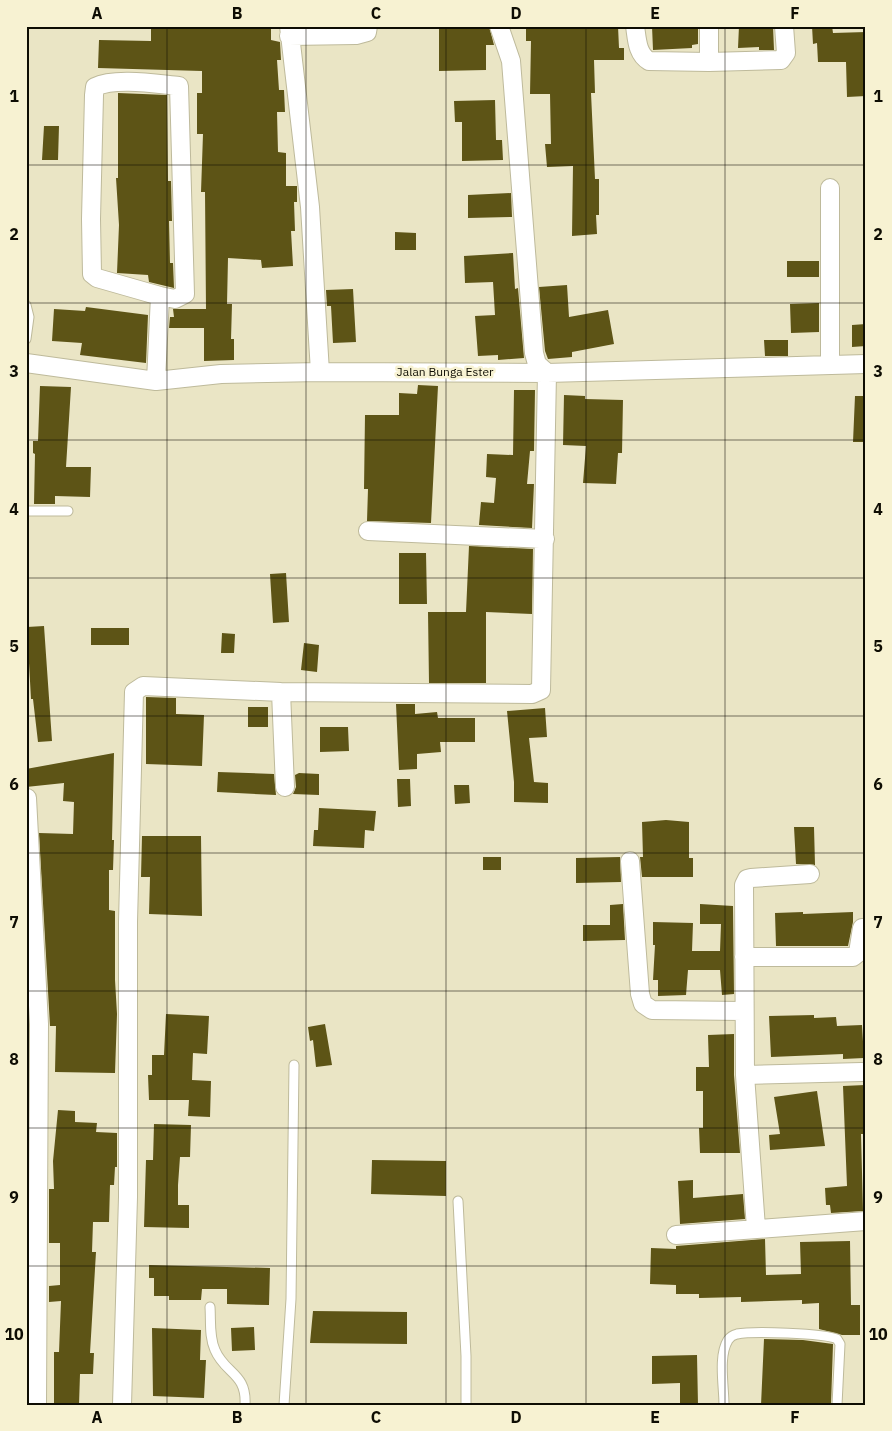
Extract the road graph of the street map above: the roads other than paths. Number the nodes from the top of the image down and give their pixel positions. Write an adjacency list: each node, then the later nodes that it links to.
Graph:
1 (368, 26): 6 (street)
2 (499, 26): 16 (street)
3 (635, 26): 7 (street)
4 (709, 26): 7 (street)
5 (784, 26): 7 (street)
6 (289, 31): 15 (street)
7 (709, 62)
8 (830, 188): 14 (street)
9 (160, 296): 9 (street); 17 (street)
10 (26, 305): 11 (lane)
11 (26, 339)
12 (26, 363): 17 (street, Jalan Bunga Ester)
13 (866, 364): 14 (street, Jalan Bunga Ester)
14 (830, 365): 16 (street, Jalan Bunga Ester)
15 (320, 372): 16 (street, Jalan Bunga Ester); 17 (street, Jalan Bunga Ester)
16 (547, 373): 21 (street)
17 (156, 381)
18 (26, 511): 19 (lane)
19 (68, 511)
20 (368, 532): 21 (street)
21 (545, 539): 22 (street)
22 (281, 692): 23 (street); 40 (street)
23 (284, 787)
24 (28, 798): 33 (street)
25 (630, 860): 29 (street)
26 (810, 874): 28 (street)
27 (862, 928): 28 (street)
28 (744, 957): 29 (street)
29 (744, 1011): 32 (street)
30 (294, 1065): 42 (lane)
31 (862, 1072): 32 (street)
32 (745, 1076): 36 (street)
33 (33, 1157): 39 (street)
34 (458, 1201): 43 (lane)
35 (866, 1221): 36 (street)
36 (756, 1228): 37 (street)
37 (676, 1235)
38 (210, 1307): 41 (lane)
39 (37, 1405)
40 (122, 1405)
41 (245, 1405)
42 (284, 1405)
43 (466, 1405)
44 (724, 1405): 45 (lane)
45 (837, 1405)

